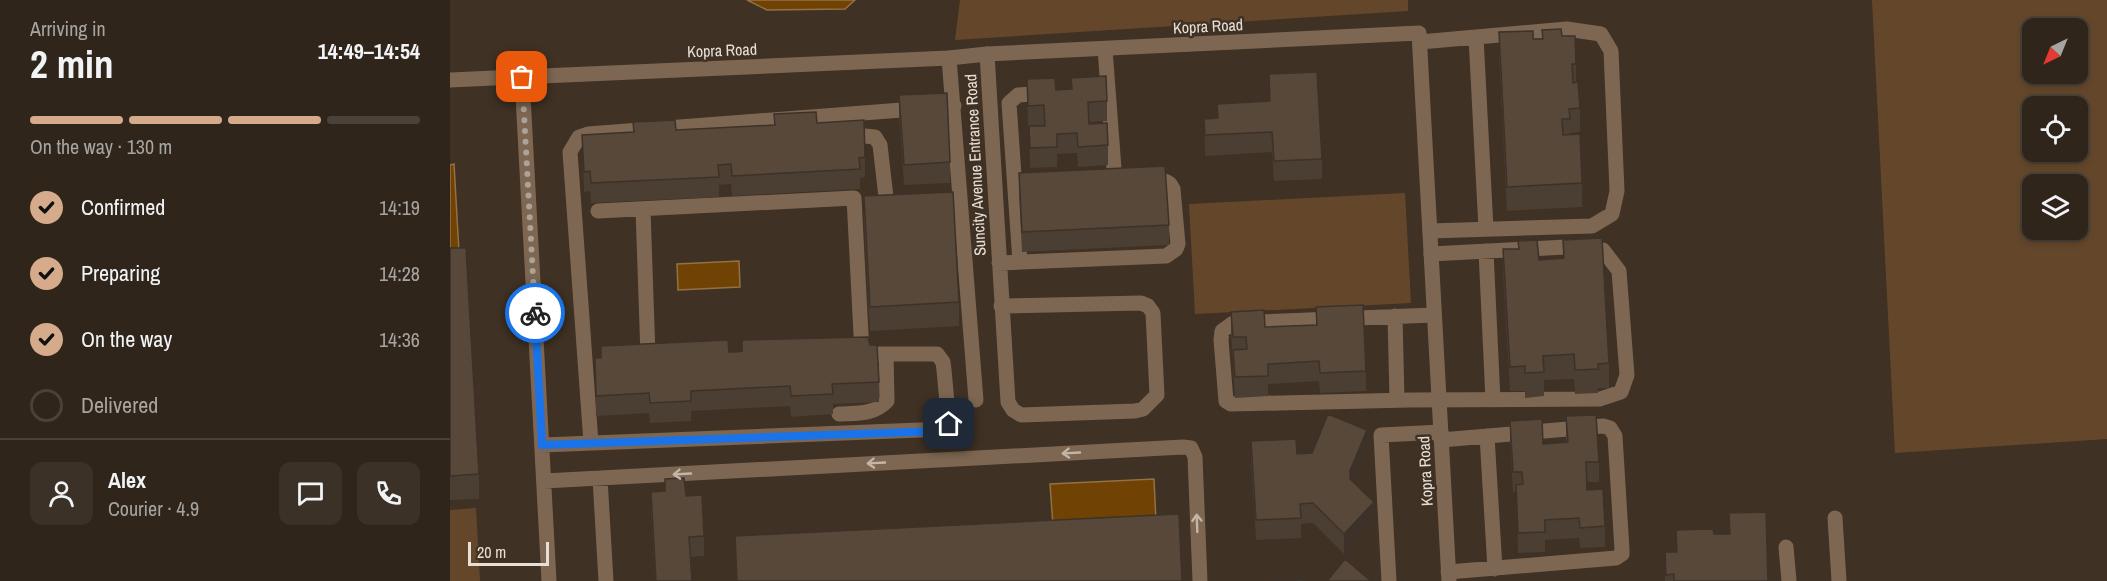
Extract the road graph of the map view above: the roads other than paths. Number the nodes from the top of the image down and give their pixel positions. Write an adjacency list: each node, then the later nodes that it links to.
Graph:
1 (1476, 37): 2 (street); 14 (street); 14 (street)
2 (1420, 42): 3 (street, Kopra Road); 15 (street, Kopra Road)
3 (1105, 49): 4 (street, Kopra Road); 18 (street)
4 (987, 54): 5 (street, Kopra Road); 19 (street, Suncity Avenue Entrance Road)
5 (949, 58): 6 (street, Kopra Road); 9 (street)
6 (522, 77): 7 (street, Kopra Road); 35 (street)
7 (450, 80)
8 (1064, 92): 18 (street)
9 (955, 114): 27 (street); 34 (street)
10 (832, 134): 11 (street)
11 (875, 197): 12 (street); 24 (street)
12 (643, 209): 13 (street); 26 (street)
13 (598, 211)
14 (1486, 229): 15 (street)
15 (1430, 231): 17 (street, Kopra Road)
16 (1486, 250): 17 (street); 30 (street); 30 (street)
17 (1431, 254): 21 (street, Kopra Road)
18 (1020, 262): 19 (street)
19 (999, 268): 20 (street, Suncity Avenue Entrance Road)
20 (1001, 306): 20 (street, Suncity Avenue Entrance Road)
21 (1434, 315): 22 (street); 29 (street, Kopra Road)
22 (1395, 316): 28 (street); 28 (street)
23 (838, 354): 24 (street)
24 (862, 354): 25 (street)
25 (886, 354): 31 (street); 34 (street)
26 (648, 356)
27 (976, 400)
28 (1397, 400): 29 (street)
29 (1439, 400): 30 (street); 32 (street, Kopra Road)
30 (1493, 400)
31 (838, 414)
32 (1441, 436): 33 (street); 41 (street, Kopra Road); 45 (street)
33 (1487, 436): 40 (street); 40 (street)
34 (591, 443): 35 (street)
35 (542, 445): 37 (street)
36 (600, 478): 37 (street); 43 (street); 44 (street, one-way to 36)
37 (544, 481): 42 (street)
38 (1835, 518): 47 (street)
39 (1786, 547): 46 (street)
40 (1495, 569): 41 (street)
41 (1449, 576)
42 (549, 581)
43 (606, 581)
44 (1200, 581)
45 (1389, 581)
46 (1789, 581)
47 (1839, 581)

